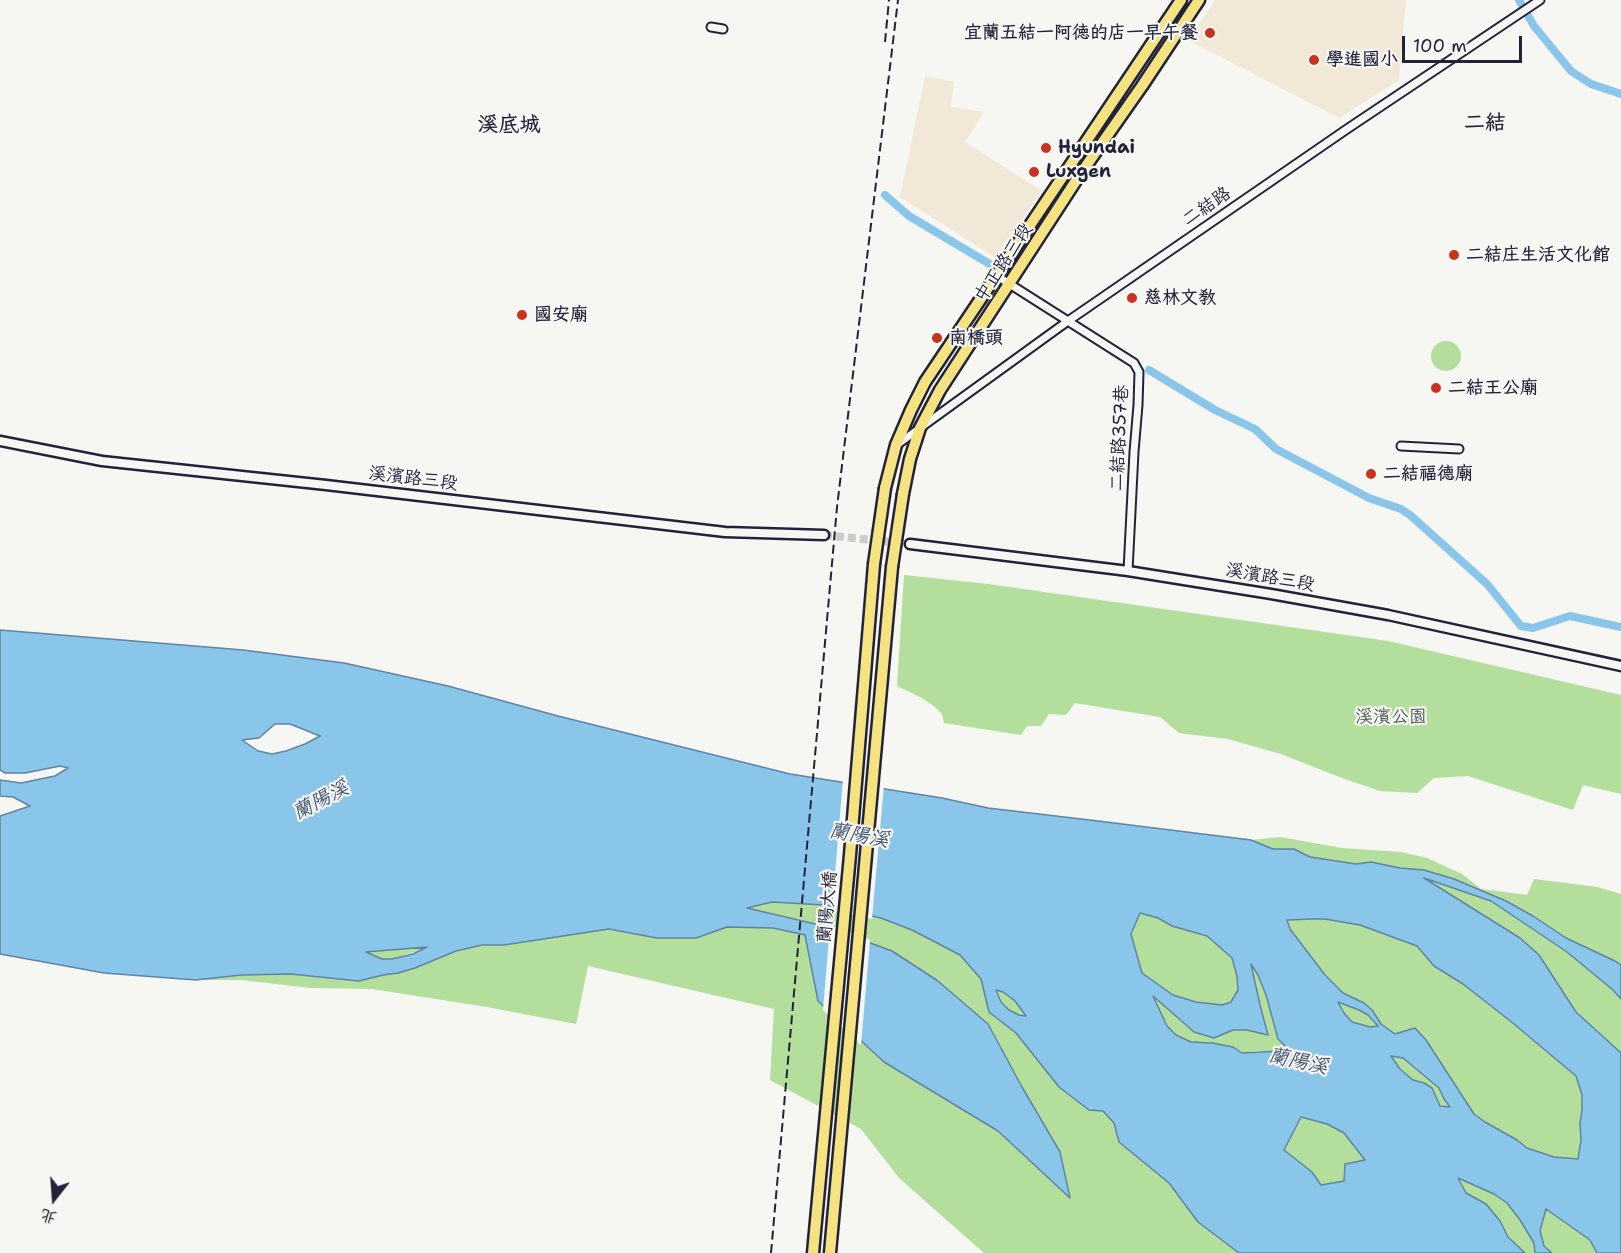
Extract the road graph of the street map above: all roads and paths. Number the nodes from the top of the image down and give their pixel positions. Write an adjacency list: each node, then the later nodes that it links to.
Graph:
1 (1182, 0): 3 (main road); 7 (main road, 中正路三段)
2 (1540, 0): 4 (street, 二結路)
3 (1196, 4): 8 (main road, 中正路三段)
4 (1525, 7): 9 (street, 二結路)
5 (711, 27): 6 (street)
6 (723, 29)
7 (997, 276): 8 (street, 二結路357巷); 14 (main road, 中正路三段)
8 (1010, 284): 9 (street, 二結路357巷); 12 (main road, 中正路三段)
9 (1068, 321): 11 (street, 二結路357巷); 12 (street, 二結路)
10 (1142, 358): 11 (street)
11 (1134, 363): 21 (street, 二結路357巷)
12 (920, 428): 14 (street, 二結路); 20 (main road, 中正路三段, bridge)
13 (0, 441): 17 (street, 溪濱路三段)
14 (896, 445): 19 (main road, 中正路三段, bridge)
15 (1401, 447): 16 (street)
16 (1459, 449)
17 (824, 534)
18 (910, 544): 21 (street, 溪濱路三段)
19 (874, 564): 23 (main road, 蘭陽大橋)
20 (892, 567): 24 (main road, 蘭陽大橋)
21 (1128, 571): 22 (street, 溪濱路三段)
22 (1621, 666)
23 (813, 1253)
24 (831, 1253)

